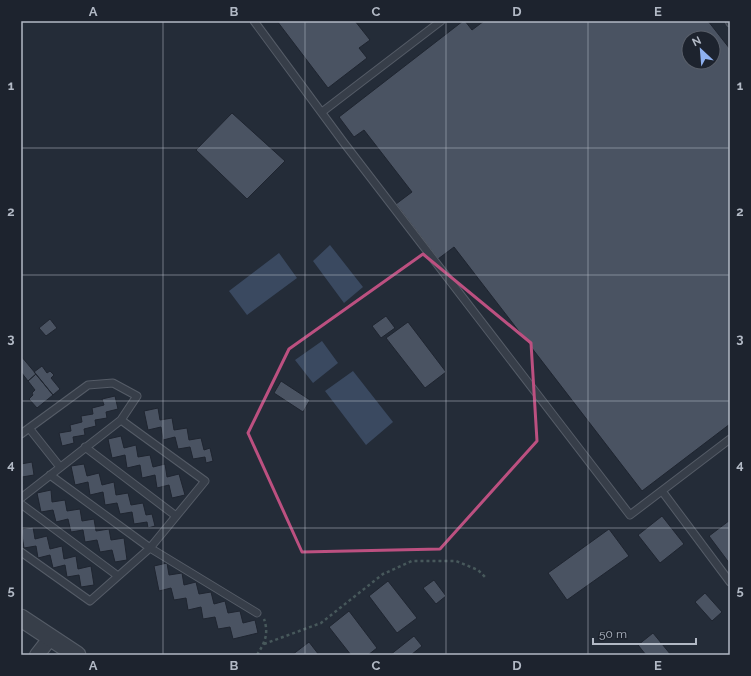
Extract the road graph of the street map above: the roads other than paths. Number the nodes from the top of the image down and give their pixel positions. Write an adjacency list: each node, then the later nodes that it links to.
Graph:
1 (254, 21): 3 (lane)
2 (441, 21): 3 (lane)
3 (322, 112): 11 (lane)
4 (120, 420): 5 (lane); 8 (lane); 14 (lane)
5 (29, 428): 6 (lane); 9 (lane)
6 (21, 434)
7 (730, 439): 11 (lane)
8 (86, 447): 9 (lane); 14 (lane)
9 (60, 467): 10 (lane)
10 (50, 475): 12 (lane); 15 (lane)
11 (662, 491): 18 (lane)
12 (21, 498)
13 (21, 504): 17 (lane)
14 (176, 516): 15 (lane)
15 (150, 548): 17 (lane); 19 (lane)
16 (21, 552): 17 (lane)
17 (118, 576)
18 (730, 582)
19 (258, 613)
20 (21, 618): 21 (street)
21 (51, 637): 22 (street); 23 (street)
22 (37, 655)
23 (77, 655)

